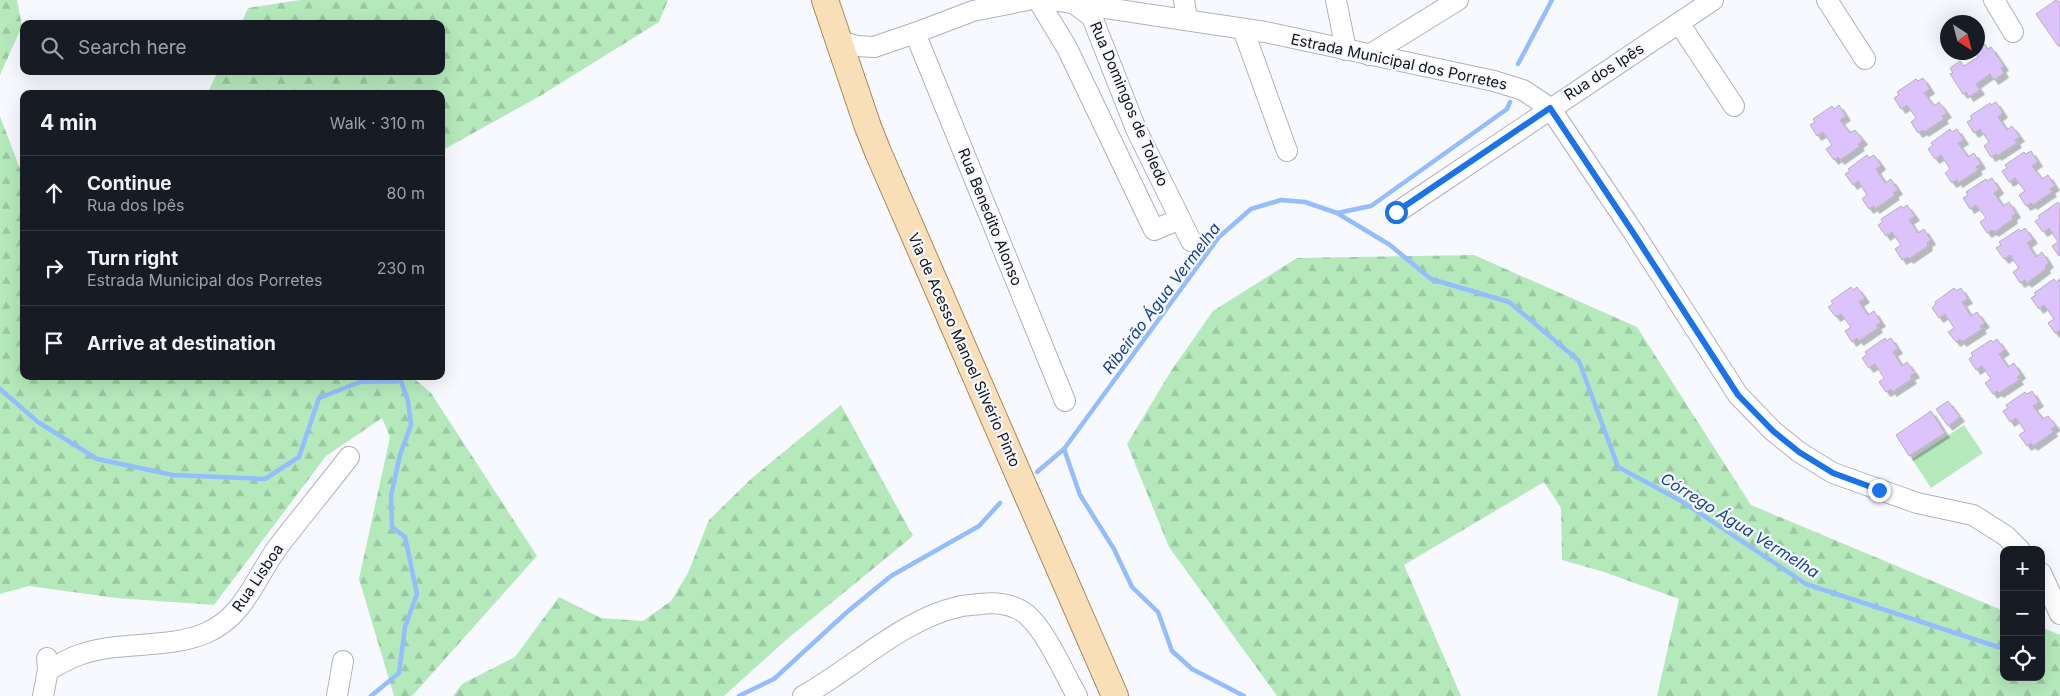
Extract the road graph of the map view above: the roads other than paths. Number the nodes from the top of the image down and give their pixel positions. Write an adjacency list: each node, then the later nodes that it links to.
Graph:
1 (824, 0): 16 (main road, Via de Acesso Manoel Silvério Pinto)
2 (1028, 0): 15 (street)
3 (1038, 0): 24 (street)
4 (1184, 0): 11 (street)
5 (1336, 0): 17 (street)
6 (1458, 0): 18 (street)
7 (1713, 0): 12 (street, Rua dos Ipês)
8 (1827, 0): 19 (street)
9 (1994, 0): 14 (street)
10 (1065, 1): 11 (street, Estrada Municipal dos Porretes); 24 (street, Rua Domingos de Toledo)
11 (1188, 20): 13 (street, Estrada Municipal dos Porretes)
12 (1679, 23): 20 (street); 21 (street, Rua dos Ipês)
13 (1243, 29): 17 (street, Estrada Municipal dos Porretes); 22 (street)
14 (2013, 32)
15 (915, 33): 16 (street); 26 (street, Rua Benedito Alonso)
16 (838, 41): 36 (main road, Via de Acesso Manoel Silvério Pinto)
17 (1346, 50): 18 (street, Estrada Municipal dos Porretes)
18 (1369, 55): 21 (street, Estrada Municipal dos Porretes)
19 (1865, 59)
20 (1734, 106)
21 (1550, 108): 23 (street, Rua dos Ipês); 28 (street, Estrada Municipal dos Porretes)
22 (1288, 151)
23 (1396, 212)
24 (1180, 219): 25 (street, Rua Domingos de Toledo)
25 (1191, 242)
26 (1065, 400)
27 (349, 457): 32 (street, Rua Lisboa)
28 (2016, 546)
29 (2045, 582): 30 (street)
30 (2060, 614)
31 (343, 661): 33 (street)
32 (43, 696)
33 (337, 696)
34 (803, 696): 35 (street)
35 (1077, 696)
36 (1115, 696)

